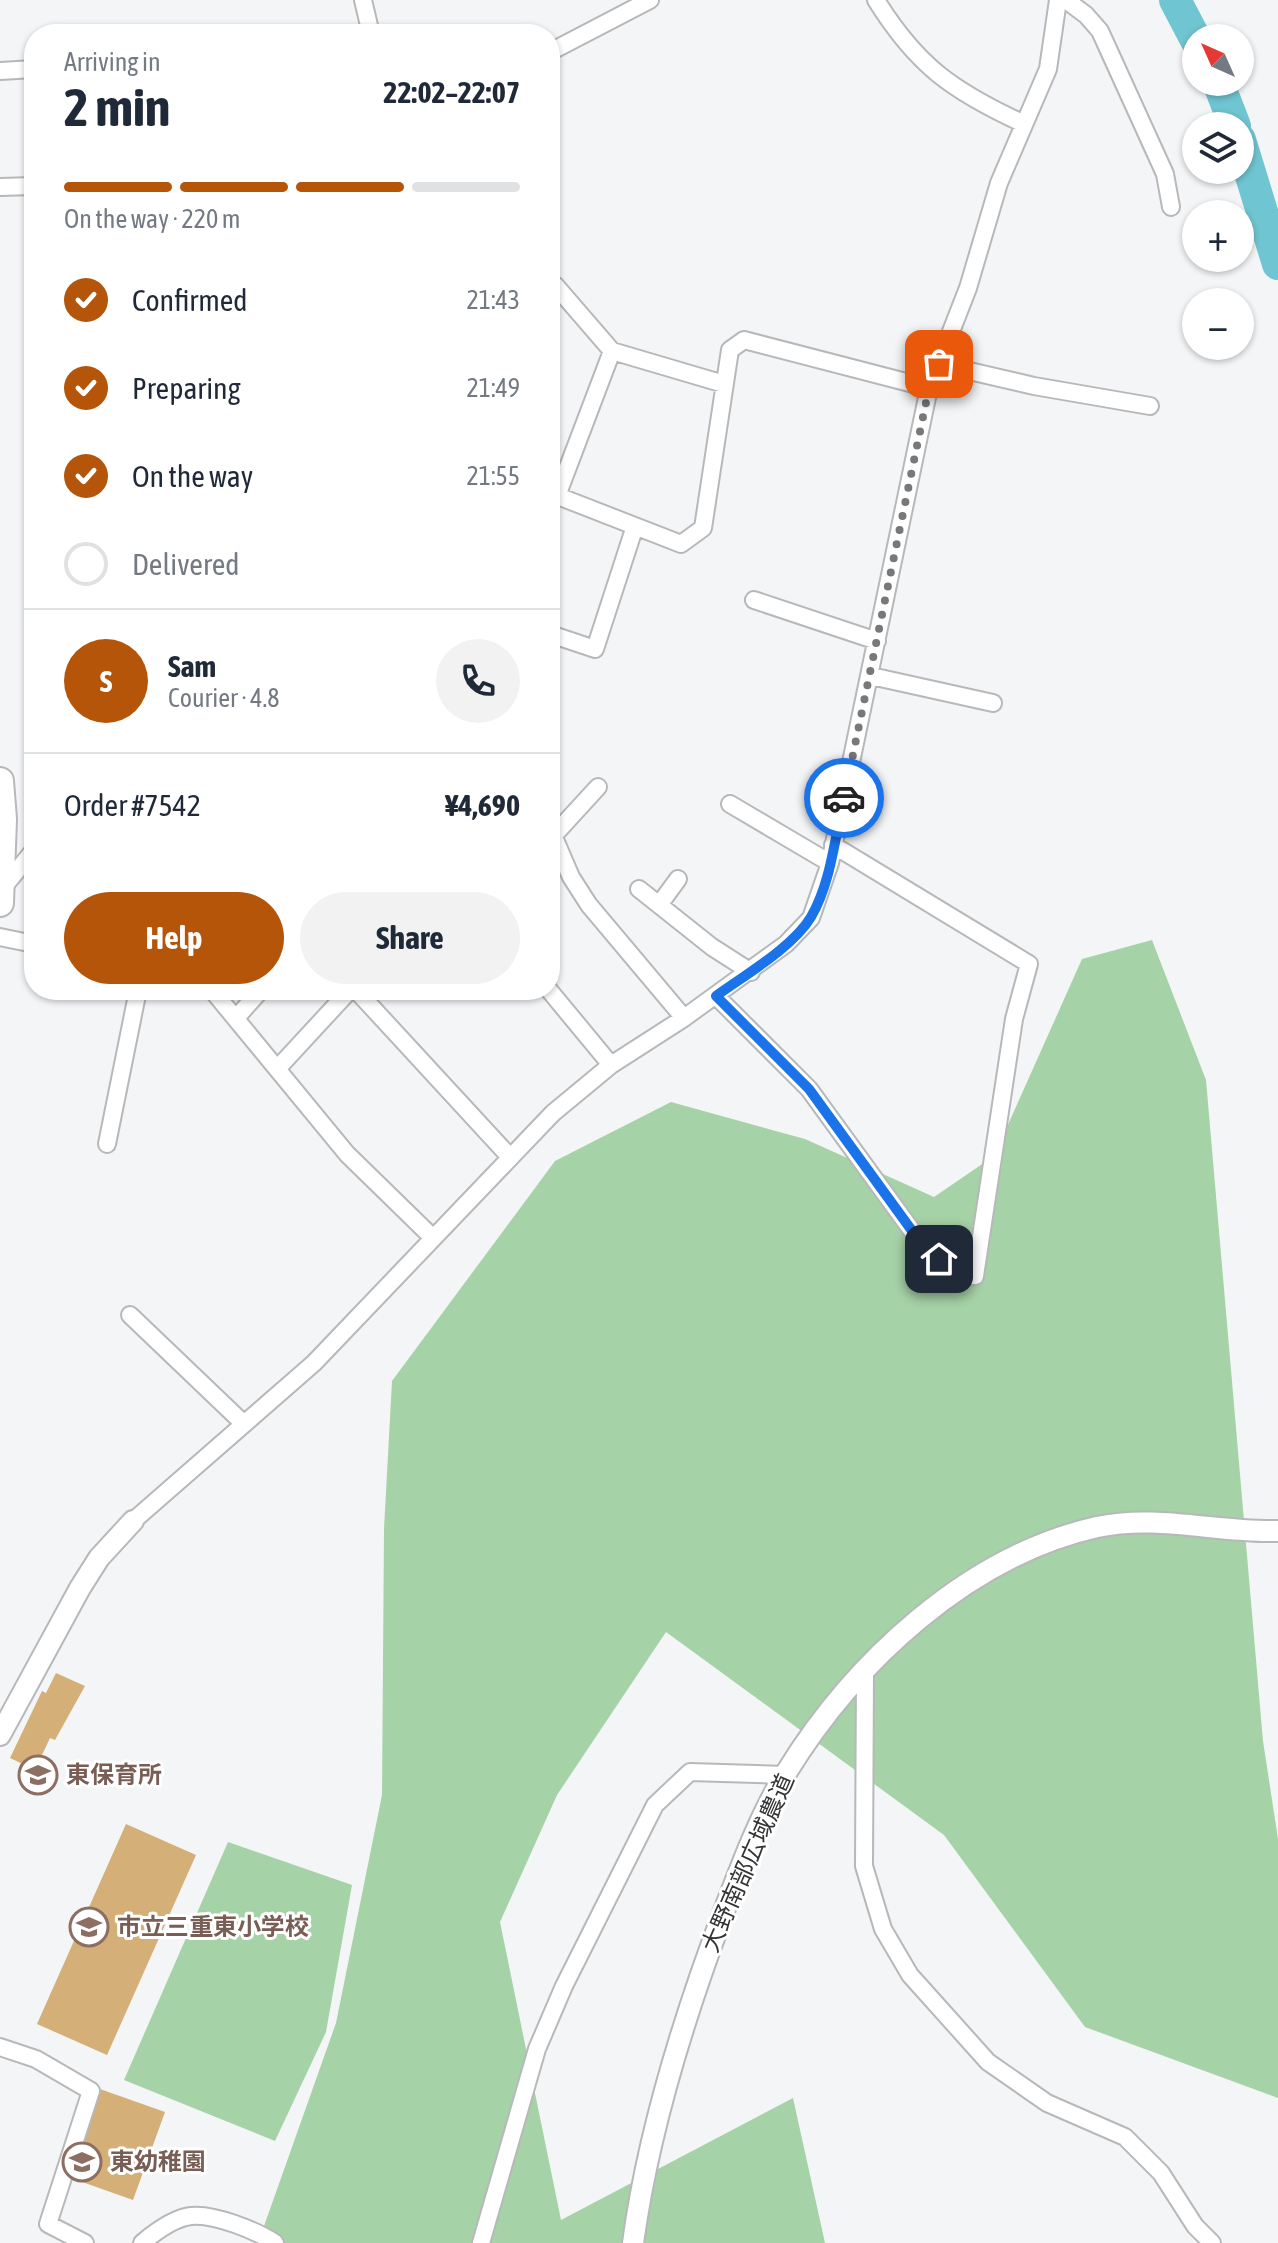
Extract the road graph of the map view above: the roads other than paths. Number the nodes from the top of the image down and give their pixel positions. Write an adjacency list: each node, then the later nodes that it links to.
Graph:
1 (363, 0): 6 (street)
2 (650, 0): 7 (street)
3 (876, 0): 10 (street)
4 (1058, 0): 10 (street)
5 (1066, 0): 13 (street)
6 (369, 24)
7 (560, 47)
8 (24, 70): 9 (street)
9 (0, 71)
10 (1022, 123): 16 (street)
11 (24, 186): 12 (street)
12 (0, 187)
13 (1171, 207)
14 (560, 291): 15 (street)
15 (612, 351): 17 (street); 20 (street)
16 (939, 364): 18 (street); 19 (street)
17 (724, 384): 18 (street); 22 (street)
18 (929, 388): 25 (street)
19 (1150, 406)
20 (560, 480)
21 (560, 497): 22 (street)
22 (635, 526): 24 (street)
23 (754, 600): 25 (street)
24 (560, 637)
25 (877, 641): 26 (street)
26 (871, 676): 27 (street); 32 (street)
27 (993, 703)
28 (0, 781): 38 (highway)
29 (598, 787): 31 (street)
30 (730, 804): 35 (street)
31 (560, 824)
32 (833, 845): 35 (street); 43 (street)
33 (560, 851): 51 (street)
34 (24, 863): 38 (street)
35 (830, 863): 42 (street)
36 (678, 879): 39 (street)
37 (639, 889): 39 (street)
38 (0, 894)
39 (659, 905): 42 (street)
40 (0, 937): 41 (street)
41 (24, 942)
42 (751, 972): 43 (street)
43 (716, 996): 51 (street)
44 (136, 1000): 54 (street)
45 (221, 1000): 50 (street)
46 (252, 1000): 50 (street)
47 (343, 1000): 53 (street)
48 (362, 1000): 55 (street)
49 (557, 1000): 52 (street)
50 (236, 1018): 53 (street)
51 (684, 1018): 52 (street)
52 (611, 1065): 55 (street)
53 (277, 1069): 56 (street)
54 (107, 1144)
55 (509, 1156): 56 (street)
56 (432, 1237): 58 (street)
57 (130, 1315): 58 (street)
58 (244, 1424): 59 (street)
59 (133, 1521): 62 (street)
60 (1278, 1531): 61 (street, 大野南部広域農道)
61 (865, 1673): 63 (street, 大野南部広域農道); 70 (street)
62 (0, 1735)
63 (785, 1775): 68 (street); 69 (street, 大野南部広域農道)
64 (0, 2047): 65 (street)
65 (85, 2243)
66 (142, 2243): 67 (street)
67 (275, 2243)
68 (481, 2243)
69 (633, 2243)
70 (1212, 2243)

